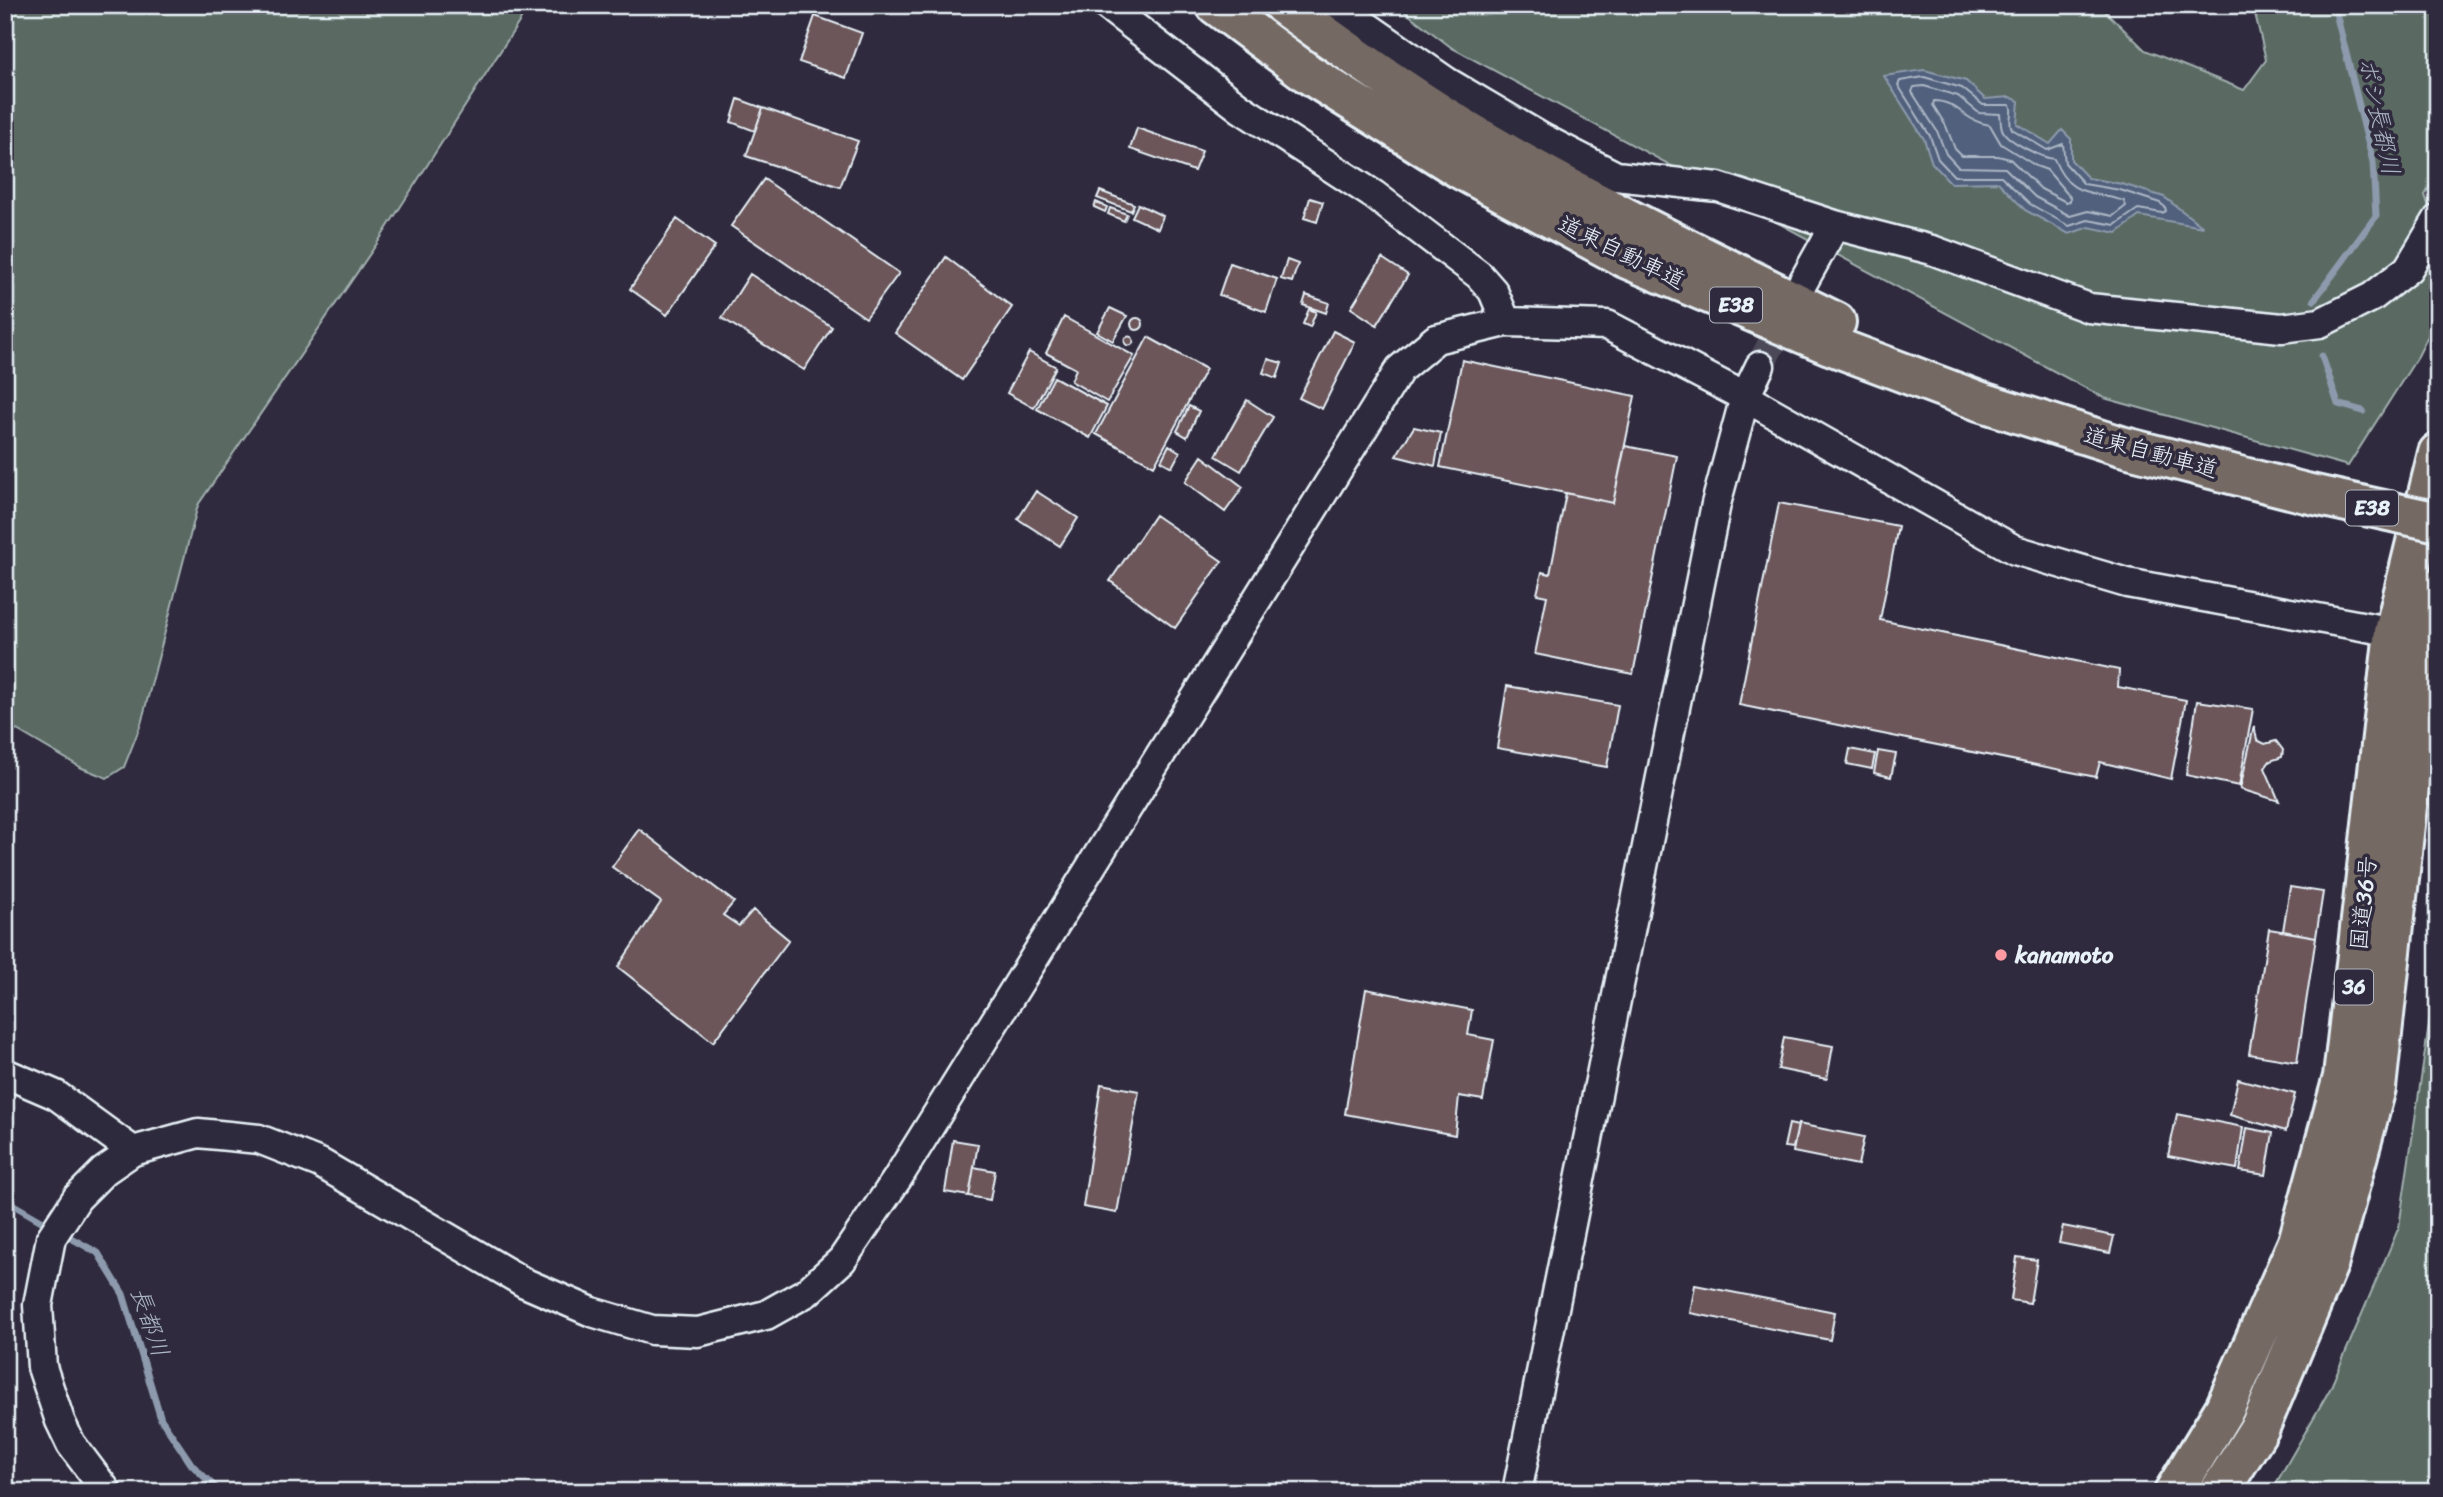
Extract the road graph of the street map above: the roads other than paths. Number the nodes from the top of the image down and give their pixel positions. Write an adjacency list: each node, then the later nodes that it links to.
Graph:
1 (1105, 5): 8 (street)
2 (1216, 5): 12 (highway, 道東自動車道 / E38)
3 (1283, 5): 12 (highway, 道東自動車道 / E38)
4 (1336, 5): 6 (street)
5 (2438, 219): 6 (street)
6 (1835, 225): 7 (street)
7 (1802, 284)
8 (1506, 322): 10 (street); 17 (street)
9 (1760, 366): 10 (street)
10 (1745, 397): 15 (street); 19 (street)
11 (2438, 453): 15 (highway, 国道36号 / 36)
12 (2306, 493): 13 (highway, 道東自動車道 / E38, bridge)
13 (2438, 522)
14 (2438, 589): 15 (highway, 国道36号 / 36)
15 (2419, 643): 20 (highway, 国道36号 / 36); 21 (highway, 国道36号 / 36)
16 (5, 1073): 17 (street)
17 (133, 1151): 18 (street)
18 (107, 1492)
19 (1517, 1492)
20 (2174, 1492)
21 (2219, 1492)

